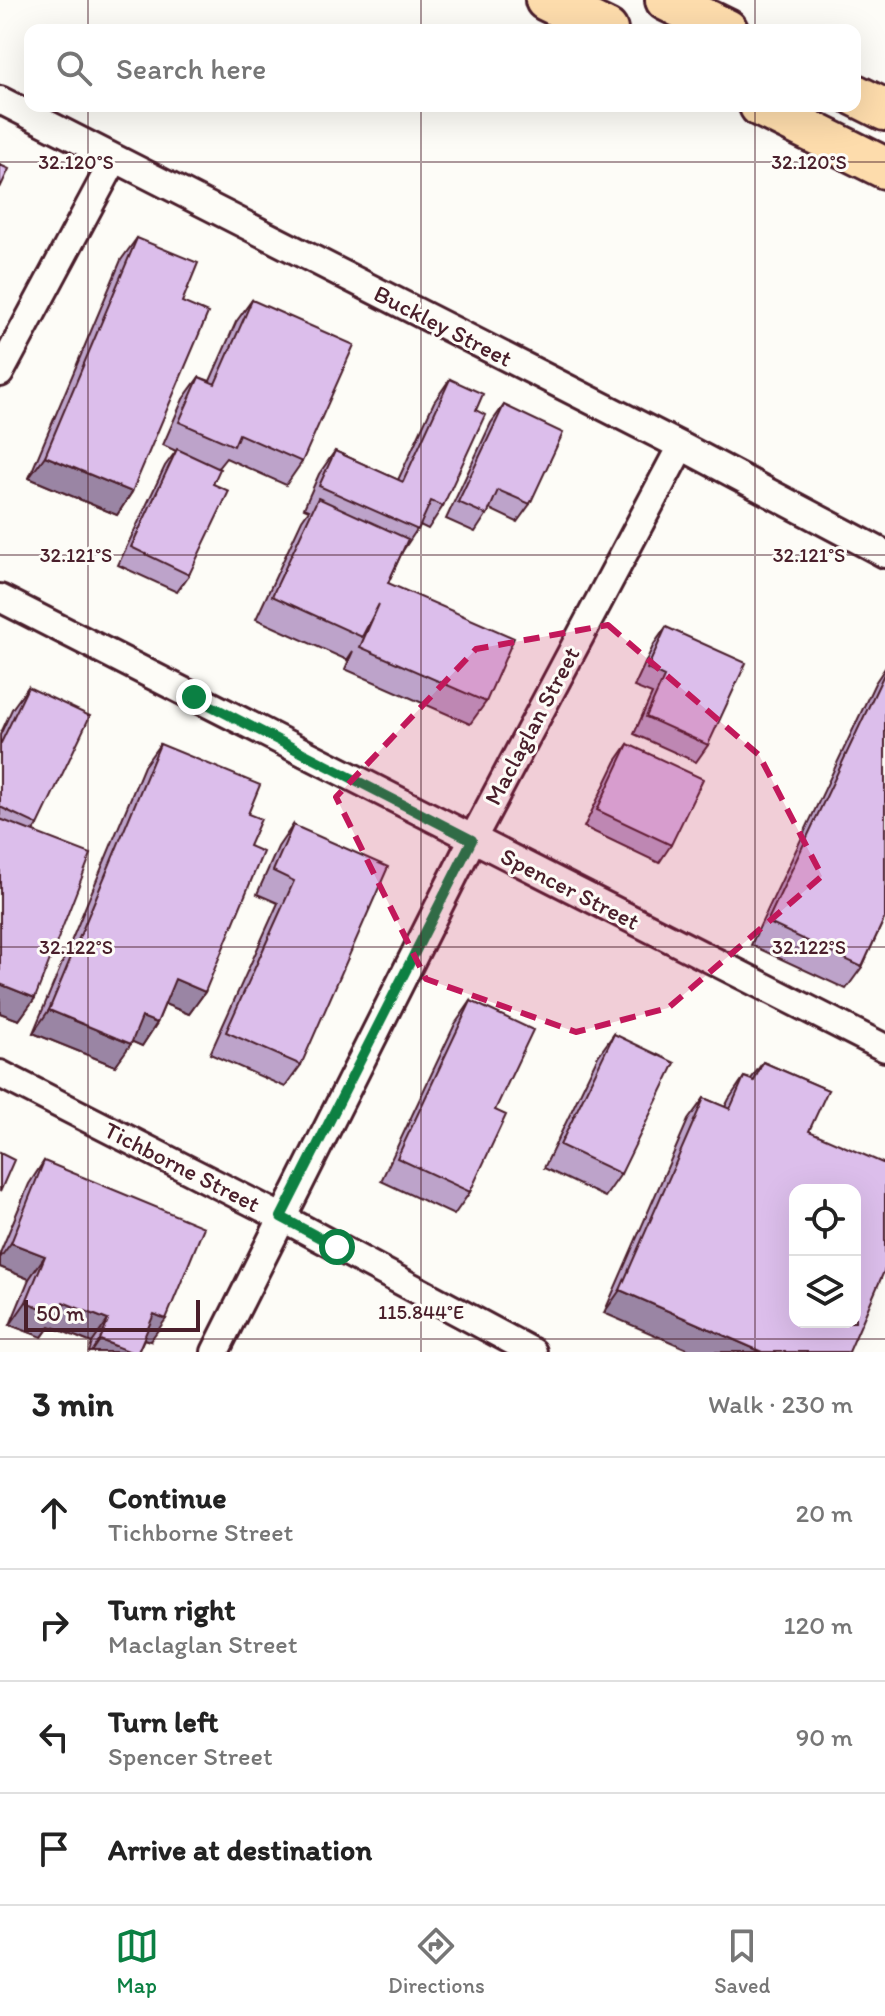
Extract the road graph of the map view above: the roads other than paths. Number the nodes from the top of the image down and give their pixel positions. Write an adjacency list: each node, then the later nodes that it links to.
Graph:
1 (546, 0): 3 (main road)
2 (666, 0): 4 (main road)
3 (595, 24)
4 (715, 24)
5 (861, 98): 7 (main road)
6 (0, 100): 9 (street, Buckley Street)
7 (885, 110)
8 (772, 112): 10 (main road)
9 (114, 160): 11 (street); 12 (street, Buckley Street)
10 (885, 168)
11 (0, 373)
12 (681, 446): 13 (street, Buckley Street); 15 (street, Maclaglan Street)
13 (885, 554)
14 (0, 598): 15 (street, Spencer Street)
15 (472, 840): 16 (street, Spencer Street); 18 (street, Maclaglan Street)
16 (885, 1048)
17 (0, 1074): 18 (street, Tichborne Street)
18 (281, 1217): 19 (street, Maclaglan Street); 20 (street, Tichborne Street)
19 (215, 1352)
20 (533, 1352)

